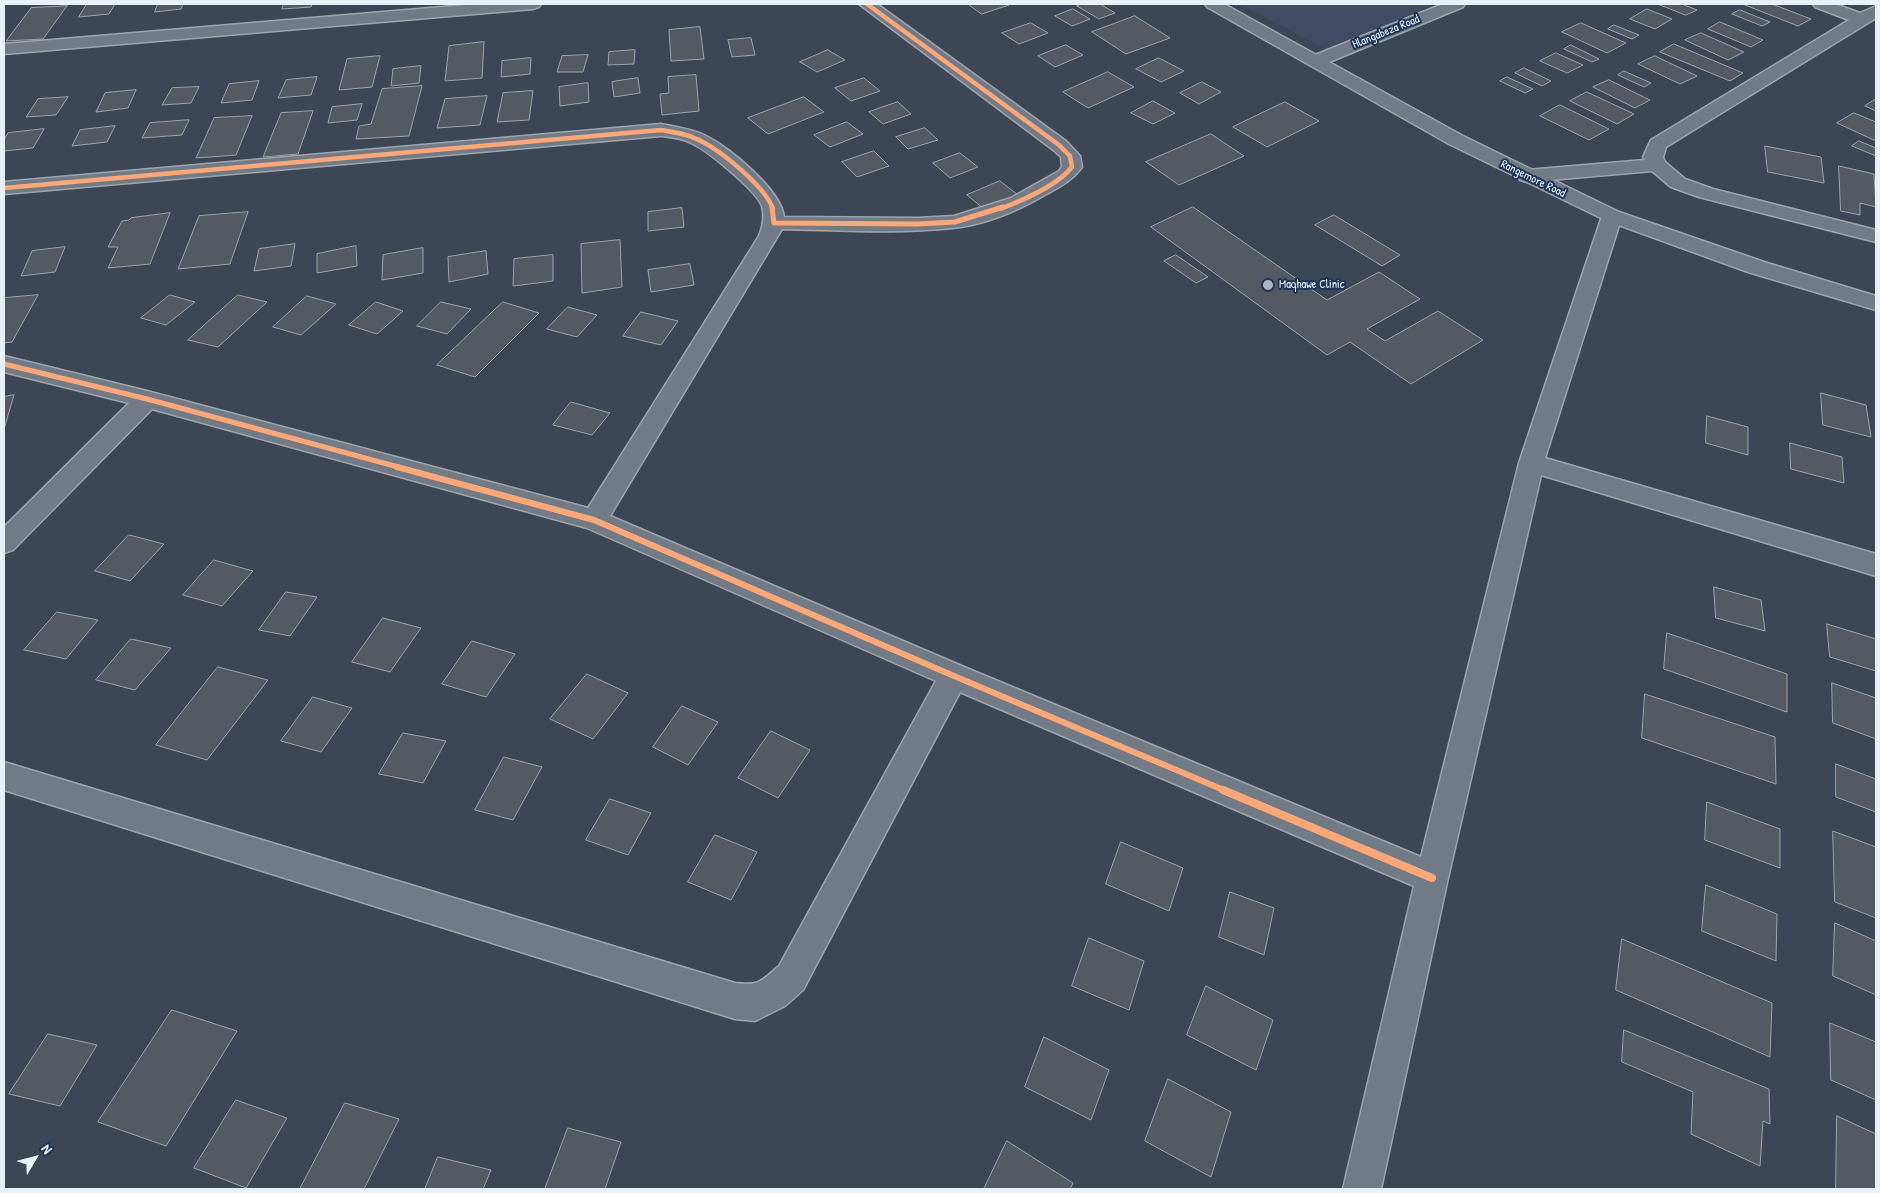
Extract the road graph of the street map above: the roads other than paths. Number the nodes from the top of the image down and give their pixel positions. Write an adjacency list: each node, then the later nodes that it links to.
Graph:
1 (533, 4): 7 (street)
2 (867, 4): 13 (street)
3 (1213, 4): 8 (street, Rangemore Road)
4 (1456, 4): 8 (street, Hlangabeza Road)
5 (1821, 4): 6 (street)
6 (1868, 15): 9 (street)
7 (4, 49)
8 (1316, 60): 10 (street, Rangemore Road)
9 (1656, 166): 10 (street); 14 (street)
10 (1527, 176): 12 (street, Rangemore Road)
11 (4, 188): 13 (street)
12 (1612, 216): 15 (street, Rangemore Road); 18 (street)
13 (774, 223): 19 (street)
14 (1876, 236)
15 (1876, 303)
16 (4, 364): 17 (street)
17 (147, 399): 19 (street); 20 (street)
18 (1531, 462): 21 (street); 24 (street)
19 (594, 520): 22 (street)
20 (4, 543)
21 (1876, 565)
22 (954, 676): 23 (street); 24 (street)
23 (4, 776)
24 (1432, 878): 25 (street)
25 (1362, 1189)

